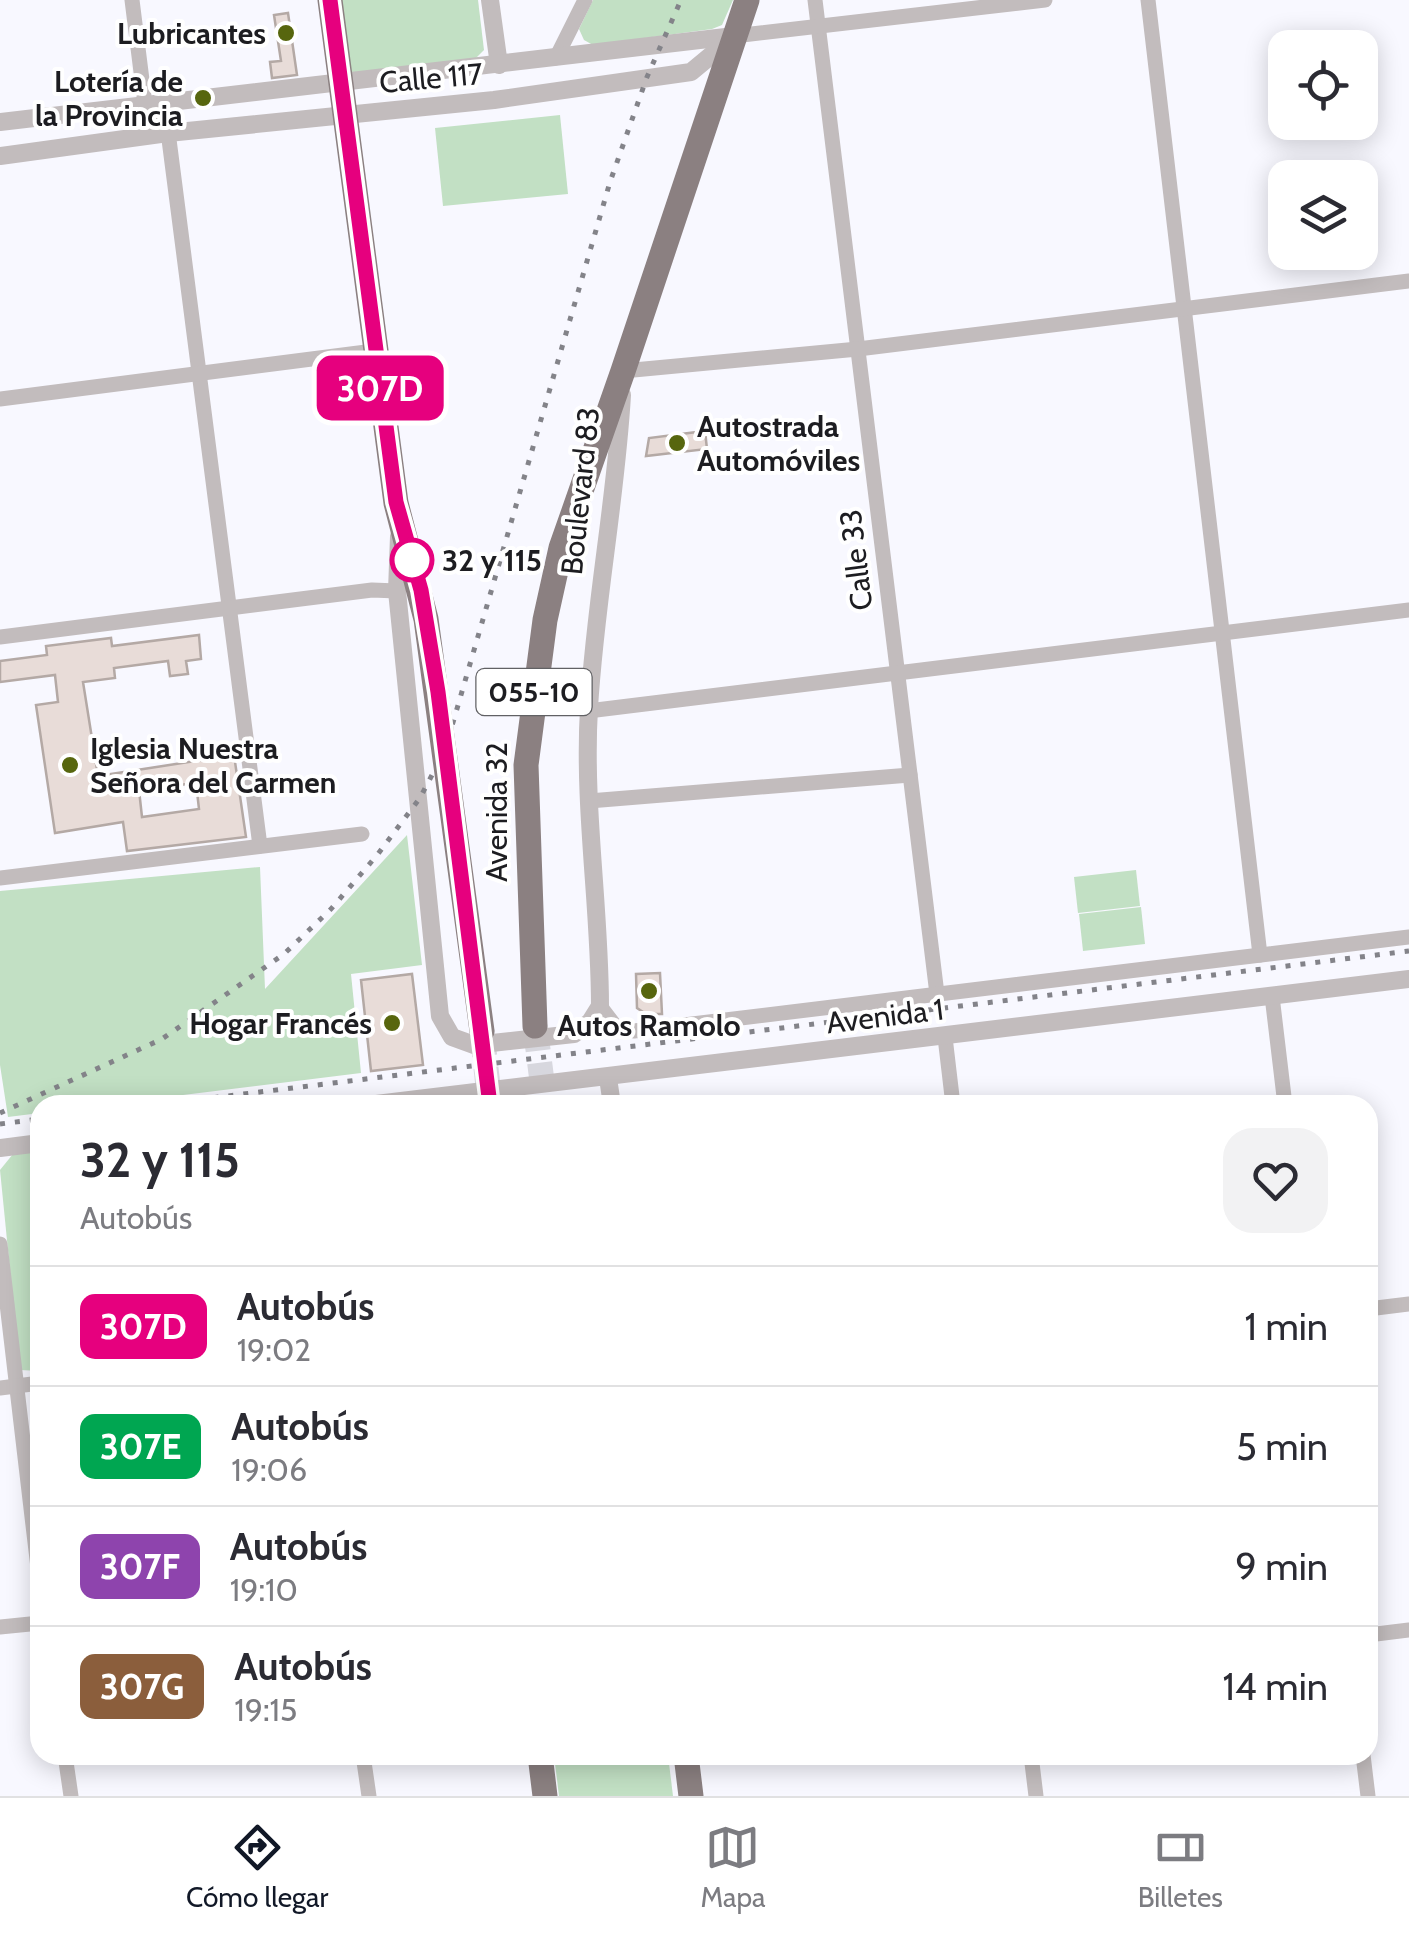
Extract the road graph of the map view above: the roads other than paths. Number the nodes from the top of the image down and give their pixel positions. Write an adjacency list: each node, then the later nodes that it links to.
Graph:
1 (132, 0): 15 (street)
2 (330, 0): 13 (highway, Avenida 32 / 055-10)
3 (490, 0): 12 (street)
4 (585, 0): 11 (street)
5 (746, 0): 10 (highway, Boulevard 83 / 055-10)
6 (816, 0): 9 (street, Calle 33)
7 (1045, 0): 9 (street, Calle 117)
8 (1148, 0): 21 (street)
9 (819, 28): 10 (street, Calle 117); 22 (street, Calle 33)
10 (734, 36): 11 (street, Calle 117); 16 (street, Calle 117); 24 (highway, Boulevard 83 / 055-10)
11 (556, 58): 12 (street, Calle 117)
12 (499, 65): 13 (street, Calle 117)
13 (340, 82): 14 (street, Calle 117); 16 (highway, Avenida 32 / 055-10)
14 (184, 100): 15 (street, Calle 117); 18 (street)
15 (145, 104): 17 (street, Calle 117); 18 (street)
16 (344, 114): 18 (street, Calle 117); 23 (highway, Avenida 32 / 055-10)
17 (0, 122)
18 (168, 128): 19 (street, Calle 117); 25 (street)
19 (0, 156)
20 (1409, 281): 21 (street)
21 (1184, 308): 22 (street); 31 (street)
22 (858, 349): 24 (street); 33 (street, Calle 33)
23 (374, 351): 25 (street); 27 (highway, Avenida 32 / 055-10)
24 (624, 371): 34 (street, Boulevard 83); 46 (highway, Avenida 32 / 055-10)
25 (201, 375): 26 (street); 29 (street)
26 (0, 399)
27 (399, 515): 28 (street, Avenida 32); 47 (highway, Avenida 32 / 055-10)
28 (397, 591): 29 (street); 45 (street, Avenida 32)
29 (228, 610): 32 (street); 38 (street)
30 (1409, 610): 31 (street)
31 (1222, 633): 33 (street); 41 (street)
32 (0, 638)
33 (898, 673): 34 (street); 35 (street, Calle 33)
34 (588, 711): 36 (street, Boulevard 83)
35 (910, 776): 36 (street); 43 (street, Calle 33)
36 (589, 801): 45 (street, Boulevard 83)
37 (362, 834): 38 (street)
38 (260, 846): 39 (street)
39 (0, 878)
40 (1409, 937): 41 (street, Avenida 1)
41 (1260, 955): 43 (street, Avenida 1)
42 (1409, 979): 44 (street, Avenida 1)
43 (937, 994): 45 (street, Avenida 1)
44 (1272, 996): 48 (street, Avenida 1); 53 (street)
45 (600, 1006)
46 (536, 1026)
47 (482, 1031)
48 (944, 1036): 49 (street, Avenida 1); 52 (street)
49 (608, 1078): 50 (street, Avenida 1); 51 (street)
50 (486, 1095)
51 (611, 1095)
52 (952, 1095)
53 (1284, 1095)
54 (30, 1144): 55 (street)
55 (0, 1148)
56 (0, 1244): 59 (street)
57 (1409, 1304): 58 (street)
58 (1378, 1309)
59 (8, 1387): 60 (street)
60 (30, 1523)
61 (30, 1624): 62 (street)
62 (0, 1627)
63 (1409, 1630): 64 (street)
64 (1378, 1634)
65 (66, 1765): 71 (street)
66 (364, 1765): 72 (street)
67 (541, 1765): 73 (highway)
68 (687, 1765): 74 (highway)
69 (1033, 1765): 75 (street)
70 (1365, 1765): 76 (street)
71 (71, 1796)
72 (368, 1796)
73 (546, 1796)
74 (691, 1796)
75 (1036, 1796)
76 (1368, 1796)

